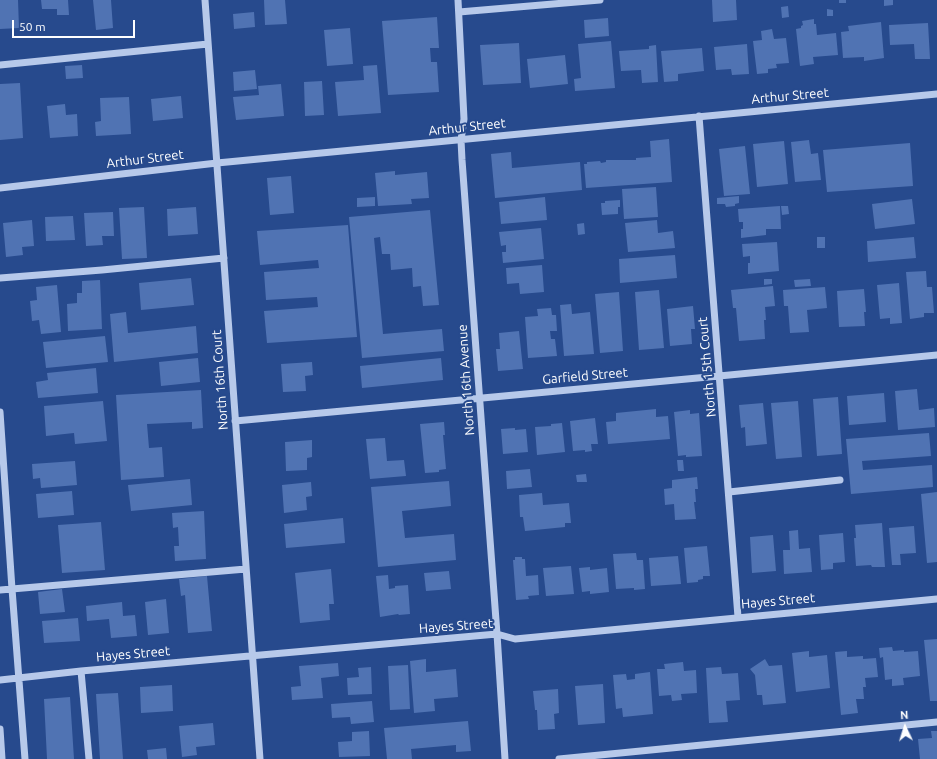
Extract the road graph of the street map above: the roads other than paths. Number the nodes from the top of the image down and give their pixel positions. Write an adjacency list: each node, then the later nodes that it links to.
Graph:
1 (205, 0): 5 (street, North 16th Court)
2 (458, 0): 4 (street, North 16th Avenue)
3 (600, 0): 4 (street)
4 (459, 12): 9 (street, North 16th Avenue)
5 (208, 44): 6 (street); 10 (street, North 16th Court)
6 (0, 65)
7 (937, 94): 8 (street, Arthur Street)
8 (699, 116): 9 (street, Arthur Street); 15 (street, North 15th Court)
9 (461, 140): 10 (street, Arthur Street); 16 (street, North 16th Avenue)
10 (217, 163): 11 (street, Arthur Street); 12 (street, North 16th Court)
11 (0, 188)
12 (224, 258): 13 (street); 18 (street, North 16th Court)
13 (0, 278)
14 (937, 355): 15 (street, Garfield Street)
15 (719, 376): 16 (street, Garfield Street); 20 (street, North 15th Court)
16 (479, 398): 18 (street, Garfield Street); 26 (street, North 16th Avenue)
17 (0, 412): 22 (street)
18 (235, 421): 21 (street, North 16th Court)
19 (840, 480): 20 (street)
20 (728, 492): 25 (street, North 15th Court)
21 (246, 569): 22 (street); 27 (street, North 16th Court)
22 (12, 589): 23 (street); 29 (street)
23 (0, 590)
24 (937, 598): 25 (street, Hayes Street)
25 (738, 617): 26 (street, Hayes Street)
26 (497, 634): 27 (street, Hayes Street); 37 (street, North 16th Avenue)
27 (252, 656): 28 (street, Hayes Street); 36 (street, North 16th Court)
28 (81, 671): 29 (street, Hayes Street); 35 (street)
29 (18, 678): 30 (street, Hayes Street); 34 (street)
30 (0, 680)
31 (937, 722): 38 (street)
32 (0, 729): 33 (street)
33 (2, 759)
34 (25, 759)
35 (89, 759)
36 (260, 759)
37 (505, 759)
38 (559, 759)

